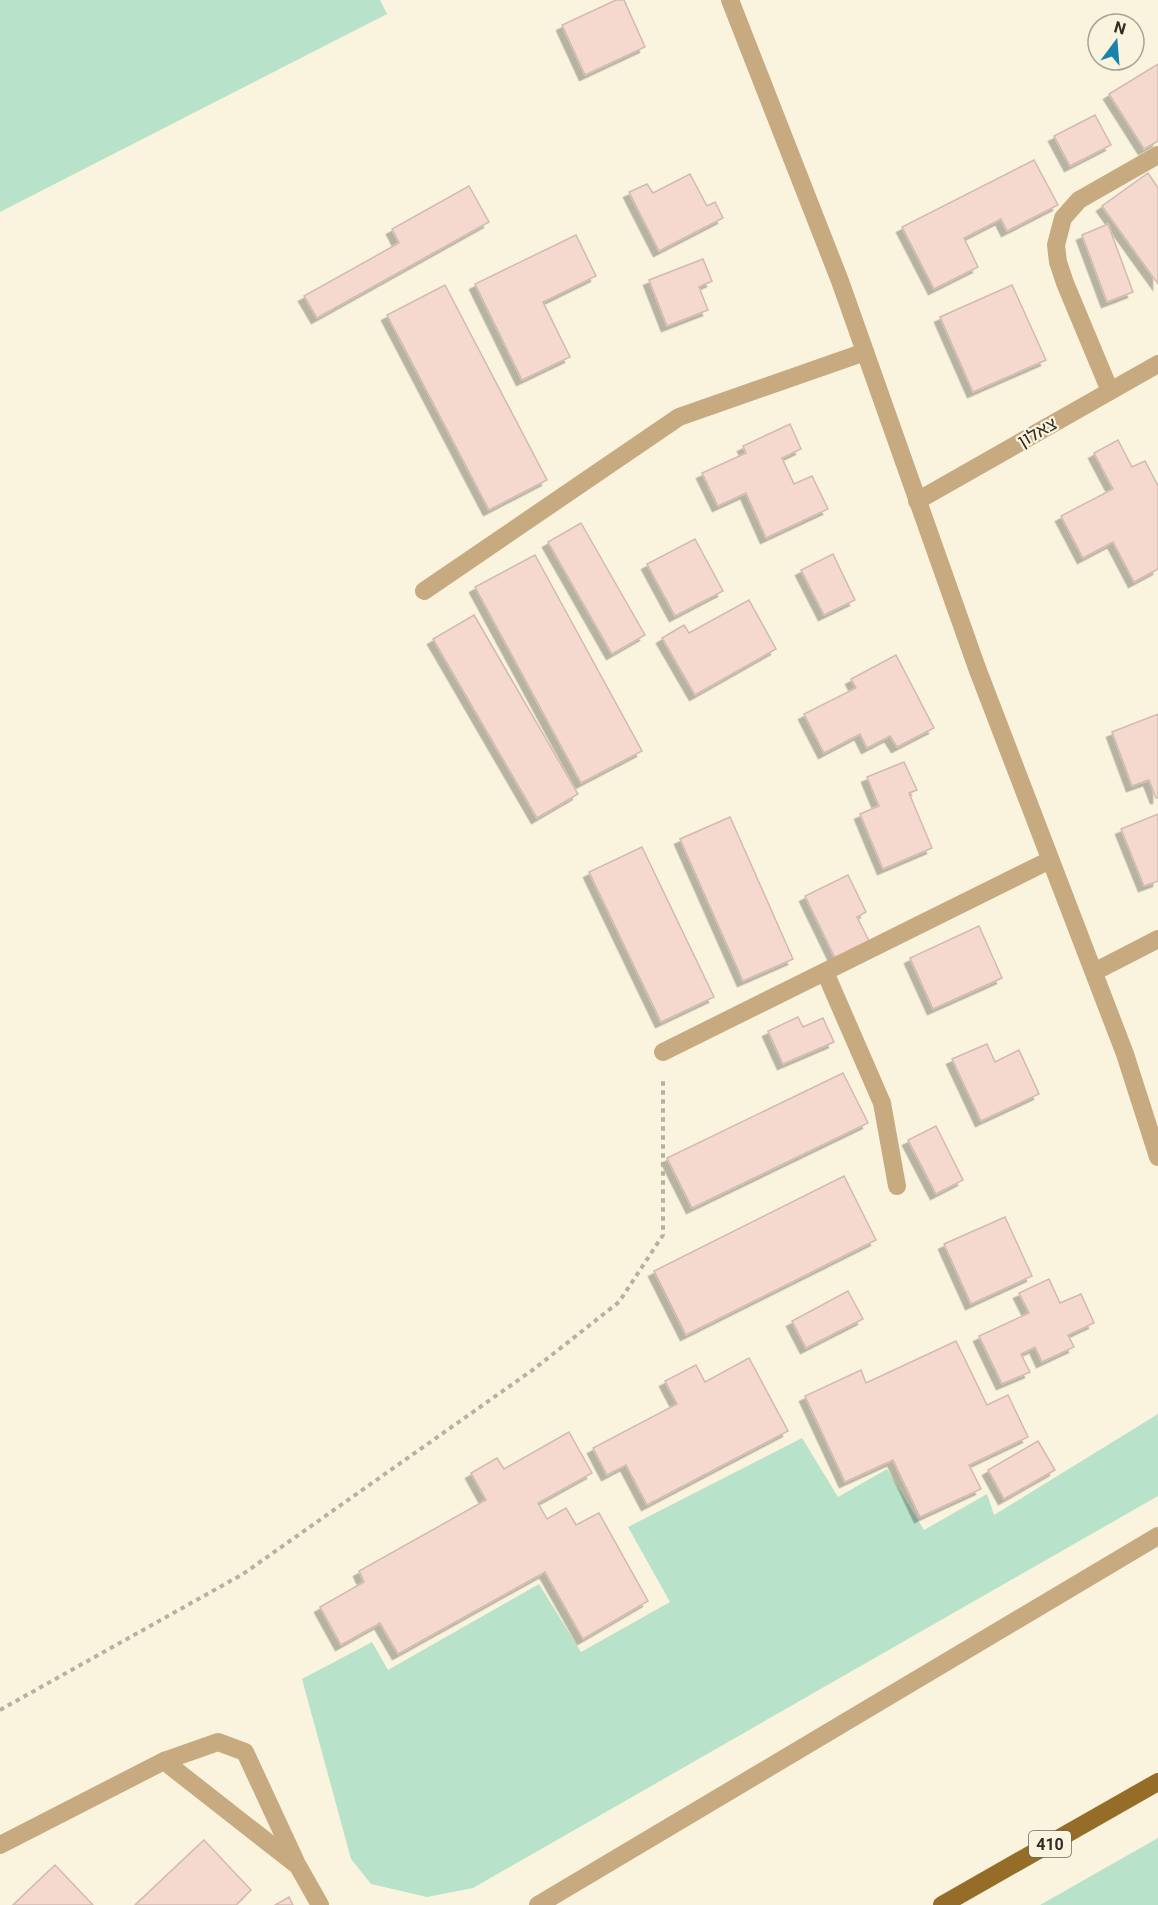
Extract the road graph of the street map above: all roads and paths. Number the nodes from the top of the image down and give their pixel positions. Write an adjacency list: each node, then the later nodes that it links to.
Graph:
1 (730, 0): 3 (street)
2 (1158, 155): 5 (street)
3 (865, 352): 6 (street); 7 (street)
4 (1158, 364): 5 (street, צאלון)
5 (1110, 391): 6 (street, צאלון)
6 (917, 501): 8 (street)
7 (424, 591)
8 (1050, 860): 10 (street); 11 (street)
9 (1158, 939): 11 (street)
10 (825, 972): 12 (street); 14 (street)
11 (1094, 972): 13 (street)
12 (663, 1052): 16 (path)
13 (1158, 1158)
14 (897, 1186)
15 (1158, 1536): 23 (street)
16 (0, 1710)
17 (164, 1761): 19 (street); 20 (street); 20 (street)
18 (1158, 1782): 21 (main road, 410)
19 (0, 1845)
20 (298, 1866): 22 (street)
21 (964, 1893): 24 (street); 25 (main road, 410)
22 (320, 1905)
23 (538, 1905)
24 (933, 1905)
25 (942, 1905)

